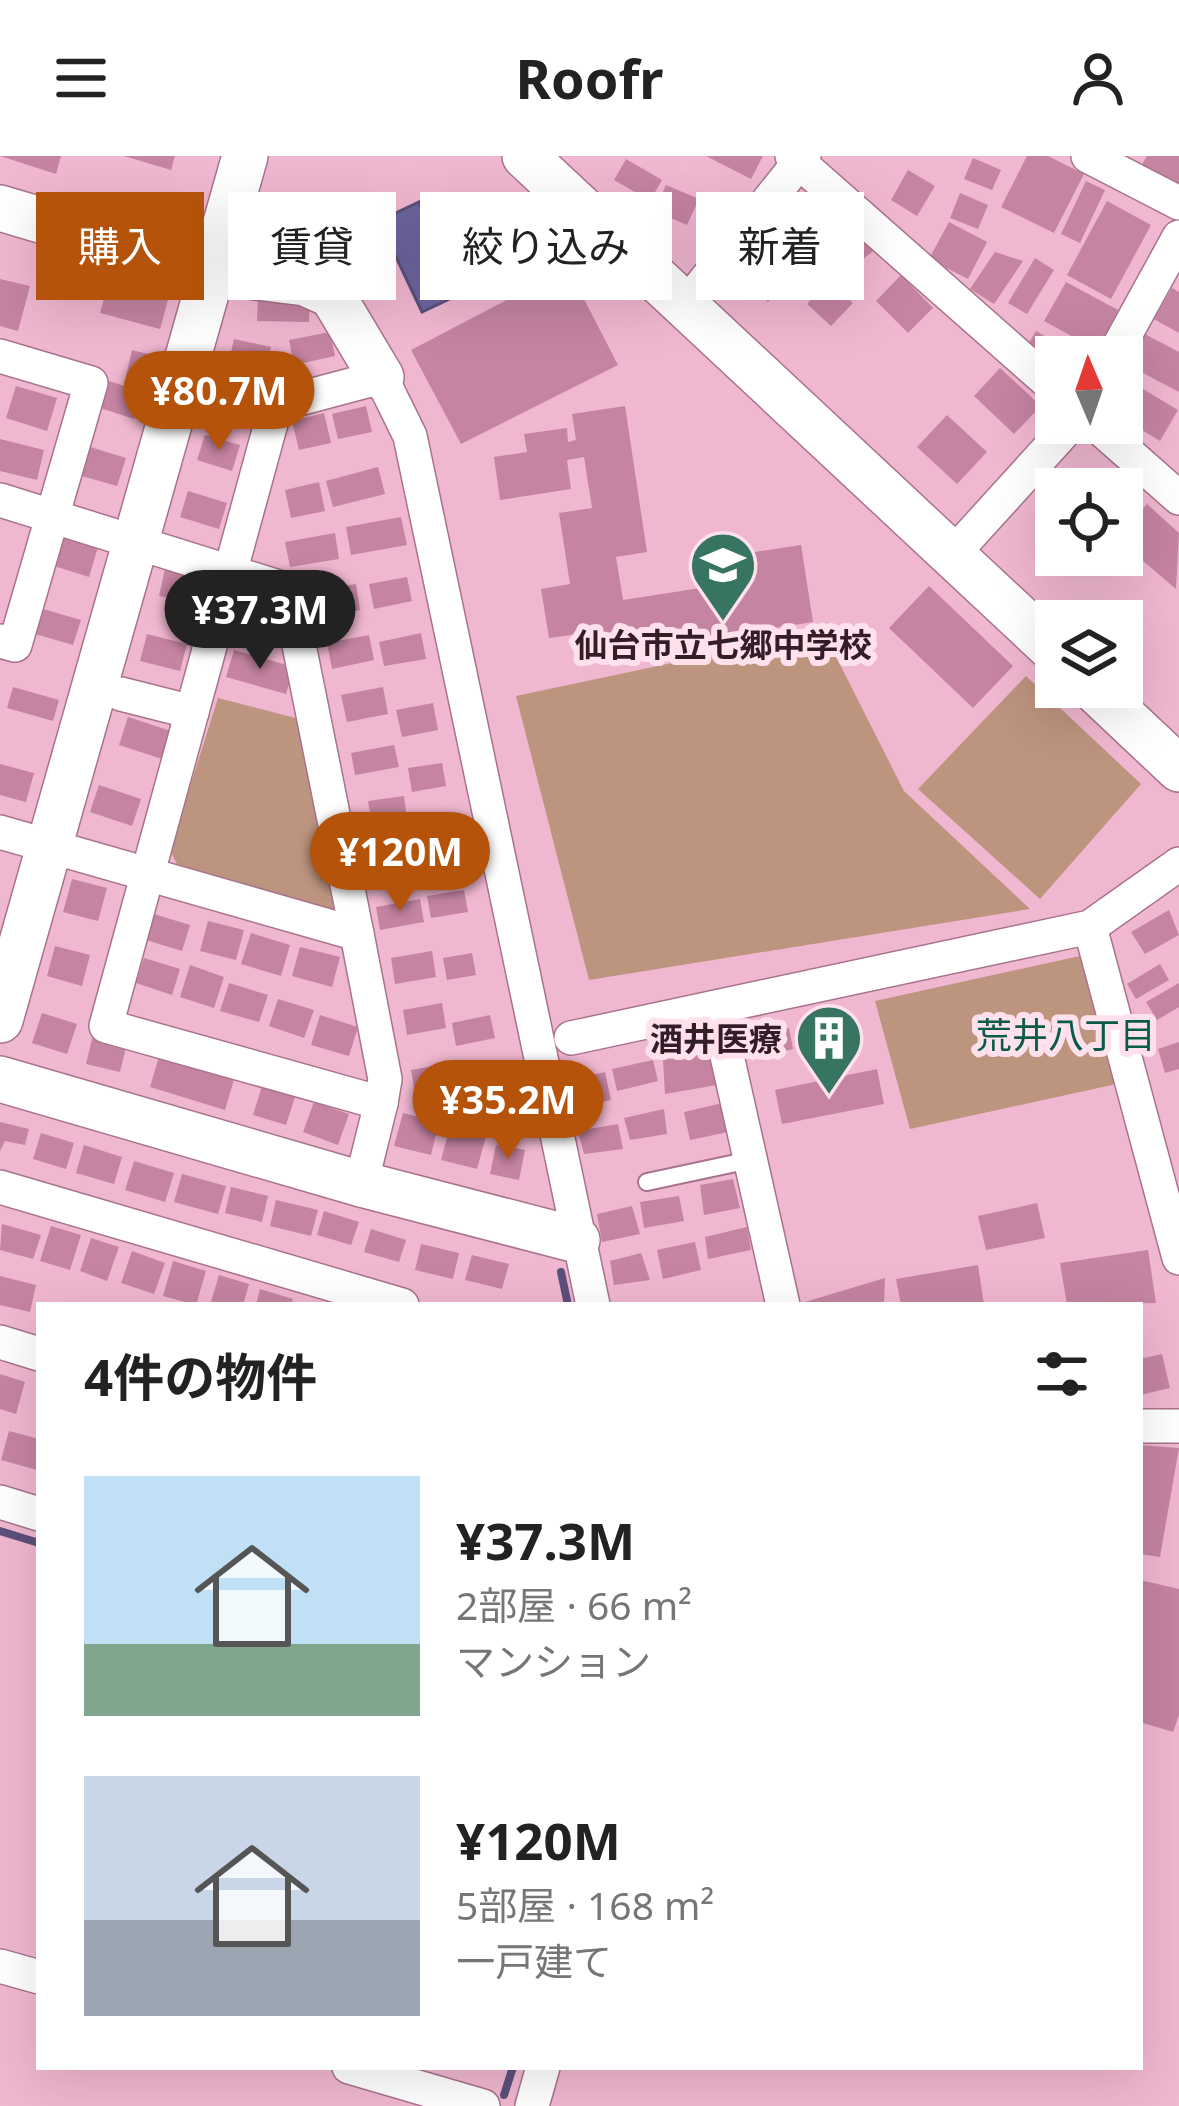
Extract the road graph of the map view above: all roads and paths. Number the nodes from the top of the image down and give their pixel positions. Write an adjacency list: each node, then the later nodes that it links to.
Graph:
1 (245, 156): 8 (street)
2 (525, 156): 9 (street)
3 (1088, 156): 5 (street)
4 (799, 158): 9 (street); 12 (street)
5 (1179, 203)
6 (0, 208): 8 (street)
7 (1179, 237): 10 (street)
8 (216, 272): 13 (street); 19 (street)
9 (685, 306): 20 (street)
10 (1124, 336)
11 (0, 356): 18 (street)
12 (1035, 370)
13 (382, 377): 21 (street); 44 (street)
14 (1053, 444): 20 (street)
15 (1118, 444): 16 (street)
16 (1179, 498)
17 (0, 500): 18 (street)
18 (54, 515): 19 (street); 23 (street)
19 (139, 542): 21 (street); 29 (street)
20 (952, 554): 22 (street)
21 (230, 572): 26 (street); 33 (street)
22 (1035, 632)
23 (0, 641)
24 (121, 694): 26 (street)
25 (1114, 708): 27 (street)
26 (192, 712): 31 (street)
27 (1179, 769)
28 (0, 832): 29 (street)
29 (50, 846): 31 (street); 35 (street)
30 (1179, 864): 32 (street)
31 (146, 874): 33 (street); 38 (street)
32 (1090, 928): 34 (street); 43 (street)
33 (357, 934): 38 (street)
34 (716, 1007): 36 (street); 39 (street)
35 (0, 1020)
36 (571, 1038)
37 (0, 1079): 41 (street)
38 (381, 1103): 41 (street)
39 (750, 1160): 40 (lane); 48 (street)
40 (647, 1182)
41 (362, 1184): 44 (street)
42 (0, 1187): 45 (street)
43 (1176, 1235)
44 (578, 1240): 47 (street)
45 (328, 1296): 46 (street)
46 (377, 1302)
47 (592, 1302)
48 (782, 1302)
49 (0, 1342): 50 (street)
50 (36, 1353)
51 (1143, 1426): 52 (street)
52 (1179, 1426)
53 (0, 1502): 54 (street)
54 (36, 1513)
55 (0, 1966): 56 (street)
56 (36, 1976)
57 (359, 2070): 59 (street)
58 (542, 2070): 60 (street)
59 (483, 2106)
60 (532, 2106)

